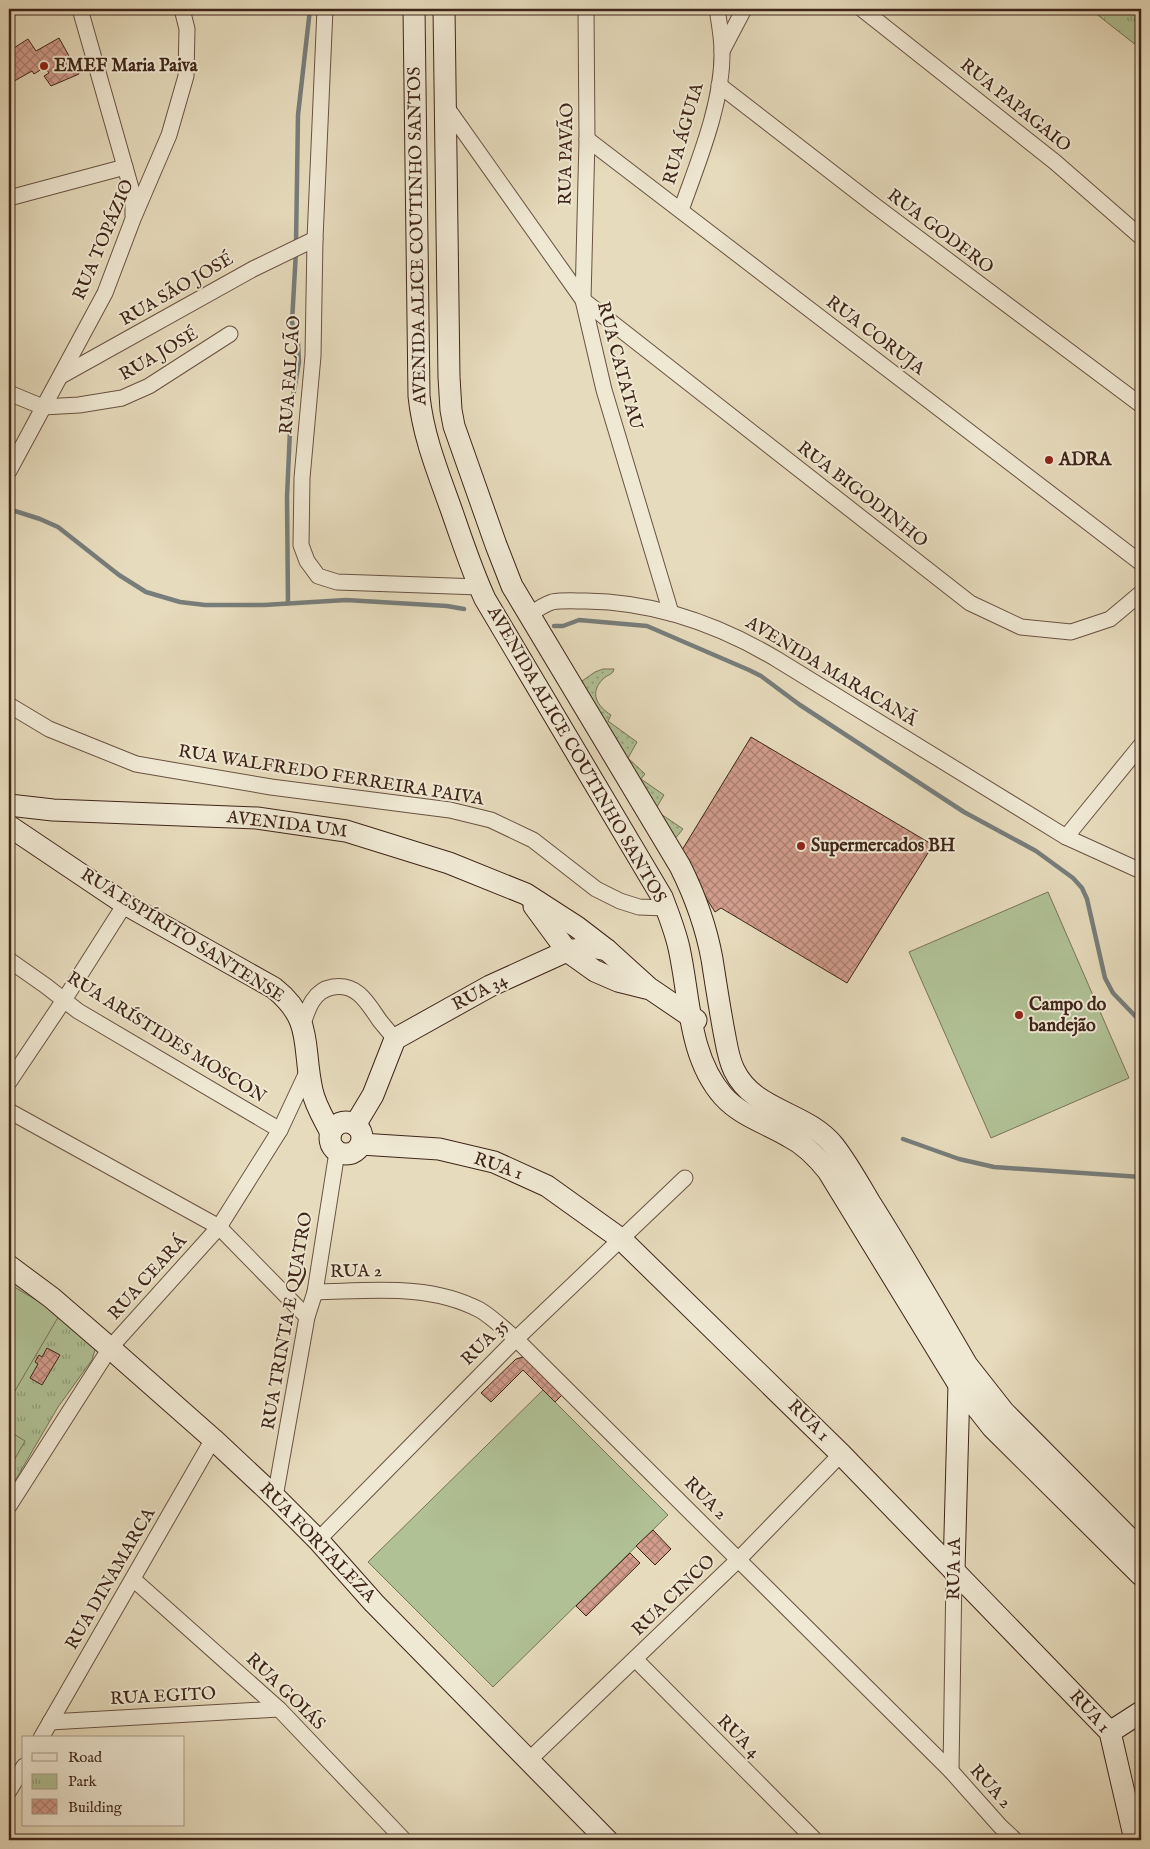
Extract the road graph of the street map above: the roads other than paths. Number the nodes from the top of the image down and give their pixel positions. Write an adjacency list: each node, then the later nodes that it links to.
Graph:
1 (80, 9): 14 (street)
2 (182, 9): 17 (street, RUA TOPÁZIO)
3 (326, 9): 19 (street, RUA FALCÃO)
4 (414, 9): 28 (street, AVENIDA ALICE COUTINHO SANTOS)
5 (444, 9): 12 (street, AVENIDA ALICE COUTINHO SANTOS)
6 (586, 9): 13 (street, RUA PAVÃO)
7 (717, 9): 10 (street, RUA ÁGUIA)
8 (744, 9): 10 (street)
9 (862, 9): 18 (street, RUA PAPAGAIO)
10 (722, 51): 11 (street, RUA ÁGUIA)
11 (719, 85): 16 (street, RUA ÁGUIA); 24 (street, RUA GODERO)
12 (445, 105): 20 (street, RUA CATATAU); 31 (street, AVENIDA ALICE COUTINHO SANTOS)
13 (586, 139): 16 (street, RUA CORUJA); 20 (street, RUA PAVÃO)
14 (124, 167): 15 (street); 17 (street)
15 (9, 198)
16 (681, 210): 27 (street, RUA CORUJA)
17 (133, 219): 22 (street, RUA TOPÁZIO)
18 (1141, 237)
19 (315, 240): 22 (street, RUA SÃO JOSÉ); 28 (street, RUA FALCÃO)
20 (583, 300): 29 (street, RUA BIGODINHO); 30 (street, RUA CATATAU)
21 (230, 334): 25 (street, RUA JOSÉ)
22 (60, 377): 25 (street, RUA TOPÁZIO)
23 (9, 394): 25 (street)
24 (1141, 405)
25 (43, 408): 26 (street, RUA TOPÁZIO)
26 (9, 471)
27 (1141, 563)
28 (480, 587): 40 (street, AVENIDA ALICE COUTINHO SANTOS)
29 (1141, 593)
30 (671, 613): 31 (street, AVENIDA MARACANÃ); 36 (street, AVENIDA MARACANÃ)
31 (528, 615): 50 (street, AVENIDA ALICE COUTINHO SANTOS)
32 (9, 705): 40 (street, RUA WALFREDO FERREIRA PAIVA)
33 (1141, 745): 36 (street)
34 (9, 805): 38 (street, AVENIDA UM)
35 (11, 831): 39 (street, RUA ESPÍRITO SANTENSE)
36 (1066, 837): 37 (street, AVENIDA MARACANÃ)
37 (1141, 871)
38 (526, 894): 41 (street, AVENIDA UM); 42 (street, AVENIDA UM)
39 (125, 904): 45 (street); 47 (street, RUA ESPÍRITO SANTENSE)
40 (666, 908): 46 (street, AVENIDA ALICE COUTINHO SANTOS)
41 (607, 950): 42 (street, RUA 34); 44 (street, AVENIDA UM)
42 (567, 951): 44 (street, AVENIDA UM); 48 (street, RUA 34)
43 (9, 960): 45 (street, RUA ARÍSTIDES MOSCON)
44 (649, 988): 46 (street, AVENIDA UM)
45 (64, 1000): 51 (street); 53 (street, RUA ARÍSTIDES MOSCON)
46 (690, 1016): 50 (street, AVENIDA UM); 64 (street, AVENIDA ALICE COUTINHO SANTOS)
47 (303, 1024): 48 (street); 49 (street, RUA ESPÍRITO SANTENSE)
48 (395, 1039): 54 (street)
49 (308, 1070): 53 (street, RUA CEARÁ); 55 (street, RUA ESPÍRITO SANTENSE)
50 (734, 1070): 64 (street, AVENIDA ALICE COUTINHO SANTOS)
51 (9, 1082)
52 (9, 1111): 57 (street)
53 (280, 1130): 57 (street, RUA CEARÁ)
54 (358, 1134): 55 (street); 55 (street); 58 (street, RUA 1)
55 (334, 1142): 60 (street, RUA TRINTA E QUATRO)
56 (684, 1178): 58 (street, RUA 35)
57 (219, 1227): 61 (street); 63 (street, RUA CEARÁ)
58 (621, 1239): 62 (street, RUA 35); 66 (street, RUA 1)
59 (9, 1266): 63 (street, RUA FORTALEZA)
60 (315, 1292): 61 (street, RUA TRINTA E QUATRO); 62 (street, RUA 2)
61 (308, 1317): 67 (street, RUA TRINTA E QUATRO)
62 (516, 1338): 69 (street, RUA 35); 71 (street, RUA 2)
63 (110, 1348): 65 (street, RUA FORTALEZA); 68 (street, RUA CEARÁ)
64 (967, 1380): 70 (street, AVENIDA ALICE COUTINHO SANTOS); 72 (street, RUA 1A); 73 (street, AVENIDA ALICE COUTINHO SANTOS)
65 (213, 1439): 67 (street, RUA FORTALEZA); 74 (street, RUA DINAMARCA)
66 (841, 1454): 71 (street, RUA CINCO); 72 (street, RUA 1)
67 (276, 1497): 69 (street, RUA FORTALEZA)
68 (9, 1506)
69 (318, 1540): 81 (street, RUA FORTALEZA)
70 (1141, 1550)
71 (739, 1559): 75 (street, RUA CINCO); 83 (street, RUA 2)
72 (954, 1571): 79 (street, RUA 1); 83 (street, RUA 1A)
73 (1141, 1575)
74 (132, 1579): 76 (street, RUA GOIÁS); 78 (street, RUA DINAMARCA)
75 (636, 1660): 81 (street, RUA CINCO); 88 (street, RUA 4)
76 (279, 1709): 78 (street, RUA EGITO); 86 (street, RUA GOIÁS)
77 (1141, 1712): 79 (street)
78 (50, 1722): 80 (street, RUA DINAMARCA)
79 (1110, 1732): 90 (street, RUA 1)
80 (42, 1736)
81 (529, 1760): 87 (street, RUA FORTALEZA)
82 (22, 1769): 84 (street)
83 (951, 1771): 85 (street, RUA 2)
84 (9, 1790)
85 (999, 1833): 89 (street, RUA 2)
86 (404, 1840)
87 (607, 1840)
88 (815, 1840)
89 (1015, 1840)
90 (1135, 1840)

